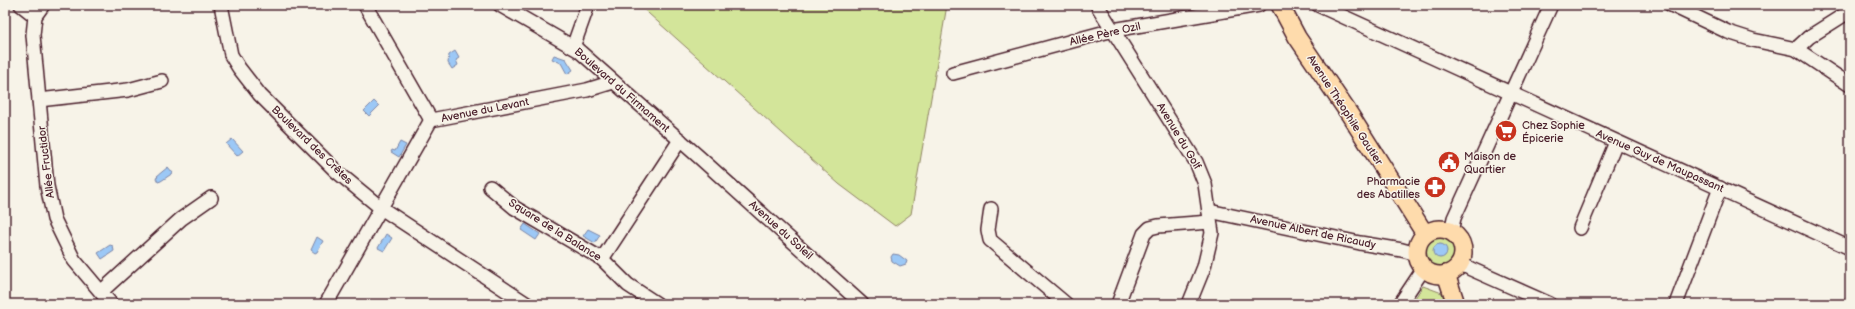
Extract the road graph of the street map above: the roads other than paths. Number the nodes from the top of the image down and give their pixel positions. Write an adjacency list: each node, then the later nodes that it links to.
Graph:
1 (22, 5): 15 (street)
2 (43, 5): 15 (street)
3 (221, 5): 32 (street, Boulevard des Crêtes)
4 (365, 5): 25 (street)
5 (500, 5): 17 (street, Boulevard du Firmament)
6 (588, 5): 17 (street)
7 (1097, 5): 16 (street, Avenue du Golf)
8 (1259, 5): 16 (street, Allée Père Ozil)
9 (1272, 5): 10 (main road)
10 (1279, 5): 37 (main road, Avenue Théophile Gautier)
11 (1318, 5): 23 (street, Avenue Guy de Maupassant)
12 (1551, 5): 23 (street)
13 (1671, 5): 18 (street)
14 (1850, 11): 18 (street)
15 (35, 16): 24 (street, Allée Fructidor)
16 (1113, 30): 19 (street, Allée Père Ozil); 34 (street, Avenue du Golf)
17 (573, 47): 21 (street, Boulevard du Firmament)
18 (1796, 49): 22 (street)
19 (953, 73)
20 (162, 81): 24 (street)
21 (613, 82): 25 (street, Avenue du Levant); 26 (street, Boulevard du Firmament)
22 (1850, 85)
23 (1511, 92): 27 (street, Avenue Guy de Maupassant); 36 (street)
24 (39, 100): 43 (street, Allée Fructidor)
25 (431, 120): 32 (street, Avenue du Levant)
26 (680, 140): 28 (street, Boulevard du Firmament); 39 (street)
27 (1616, 142): 30 (street, Avenue Guy de Maupassant); 35 (street)
28 (699, 157): 48 (street, Avenue du Soleil)
29 (490, 186): 39 (street, Square de la Balance)
30 (1720, 188): 38 (street, Avenue Guy de Maupassant); 55 (street)
31 (211, 198): 43 (street)
32 (381, 208): 45 (street, Avenue du Levant); 46 (street, Boulevard des Crêtes)
33 (991, 209): 49 (street)
34 (1209, 216): 40 (street, Avenue Albert de Ricaudy); 50 (street, Avenue Albert de Ricaudy); 51 (street, Avenue du Golf)
35 (1580, 228)
36 (1451, 232): 37 (main road); 41 (main road)
37 (1426, 234): 40 (main road)
38 (1850, 248)
39 (602, 259): 47 (street, Square de la Balance)
40 (1420, 261): 42 (main road); 52 (street)
41 (1460, 263): 42 (main road); 54 (street)
42 (1446, 274): 53 (main road)
43 (102, 291): 44 (street, Allée Fructidor)
44 (111, 304)
45 (326, 304)
46 (527, 304)
47 (657, 304)
48 (862, 304)
49 (1066, 304)
50 (1118, 304)
51 (1189, 304)
52 (1400, 304)
53 (1456, 304)
54 (1550, 304)
55 (1676, 304)

